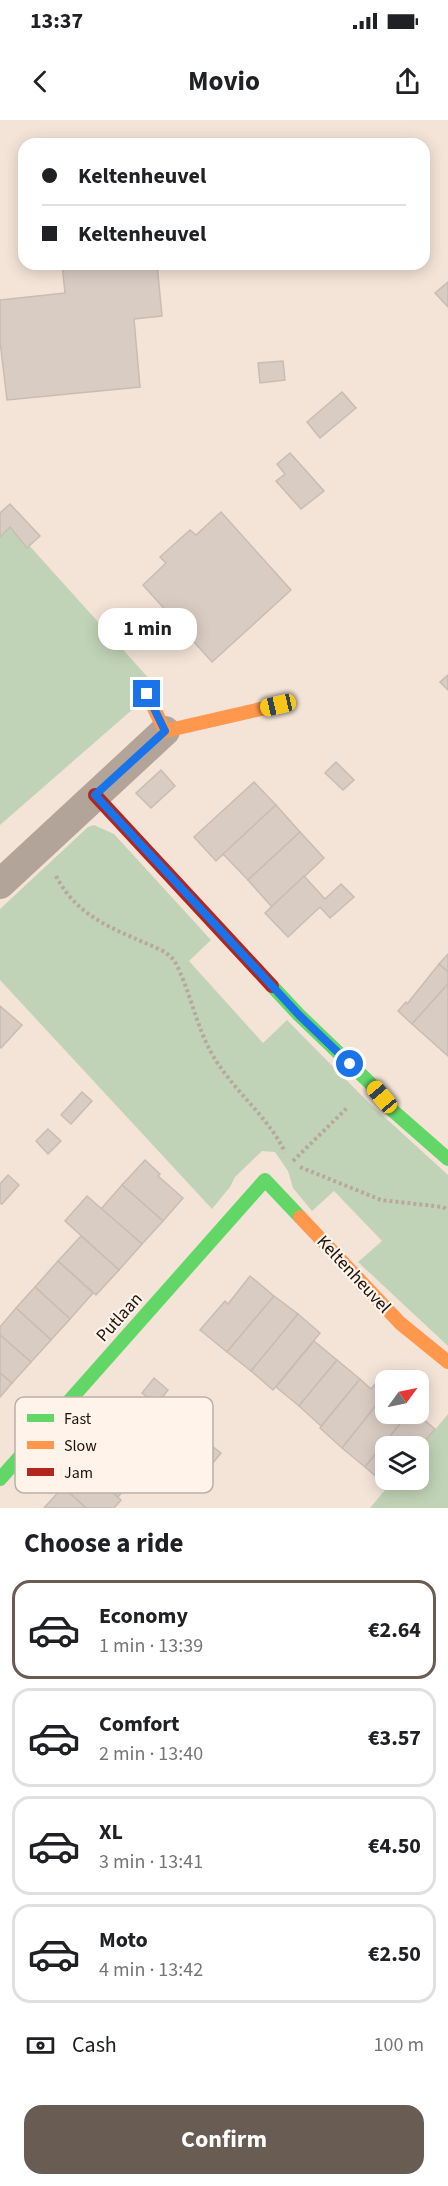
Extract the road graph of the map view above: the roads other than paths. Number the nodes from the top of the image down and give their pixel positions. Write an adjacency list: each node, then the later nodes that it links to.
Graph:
1 (147, 694): 3 (street)
2 (278, 705): 3 (street)
3 (165, 731): 4 (street)
4 (95, 795): 5 (street); 6 (street)
5 (0, 884)
6 (448, 1159)
7 (265, 1180): 8 (street, Keltenheuvel); 9 (street, Putlaan)
8 (448, 1362)
9 (73, 1397)
10 (15, 1462): 11 (street, Putlaan)
11 (0, 1479)

